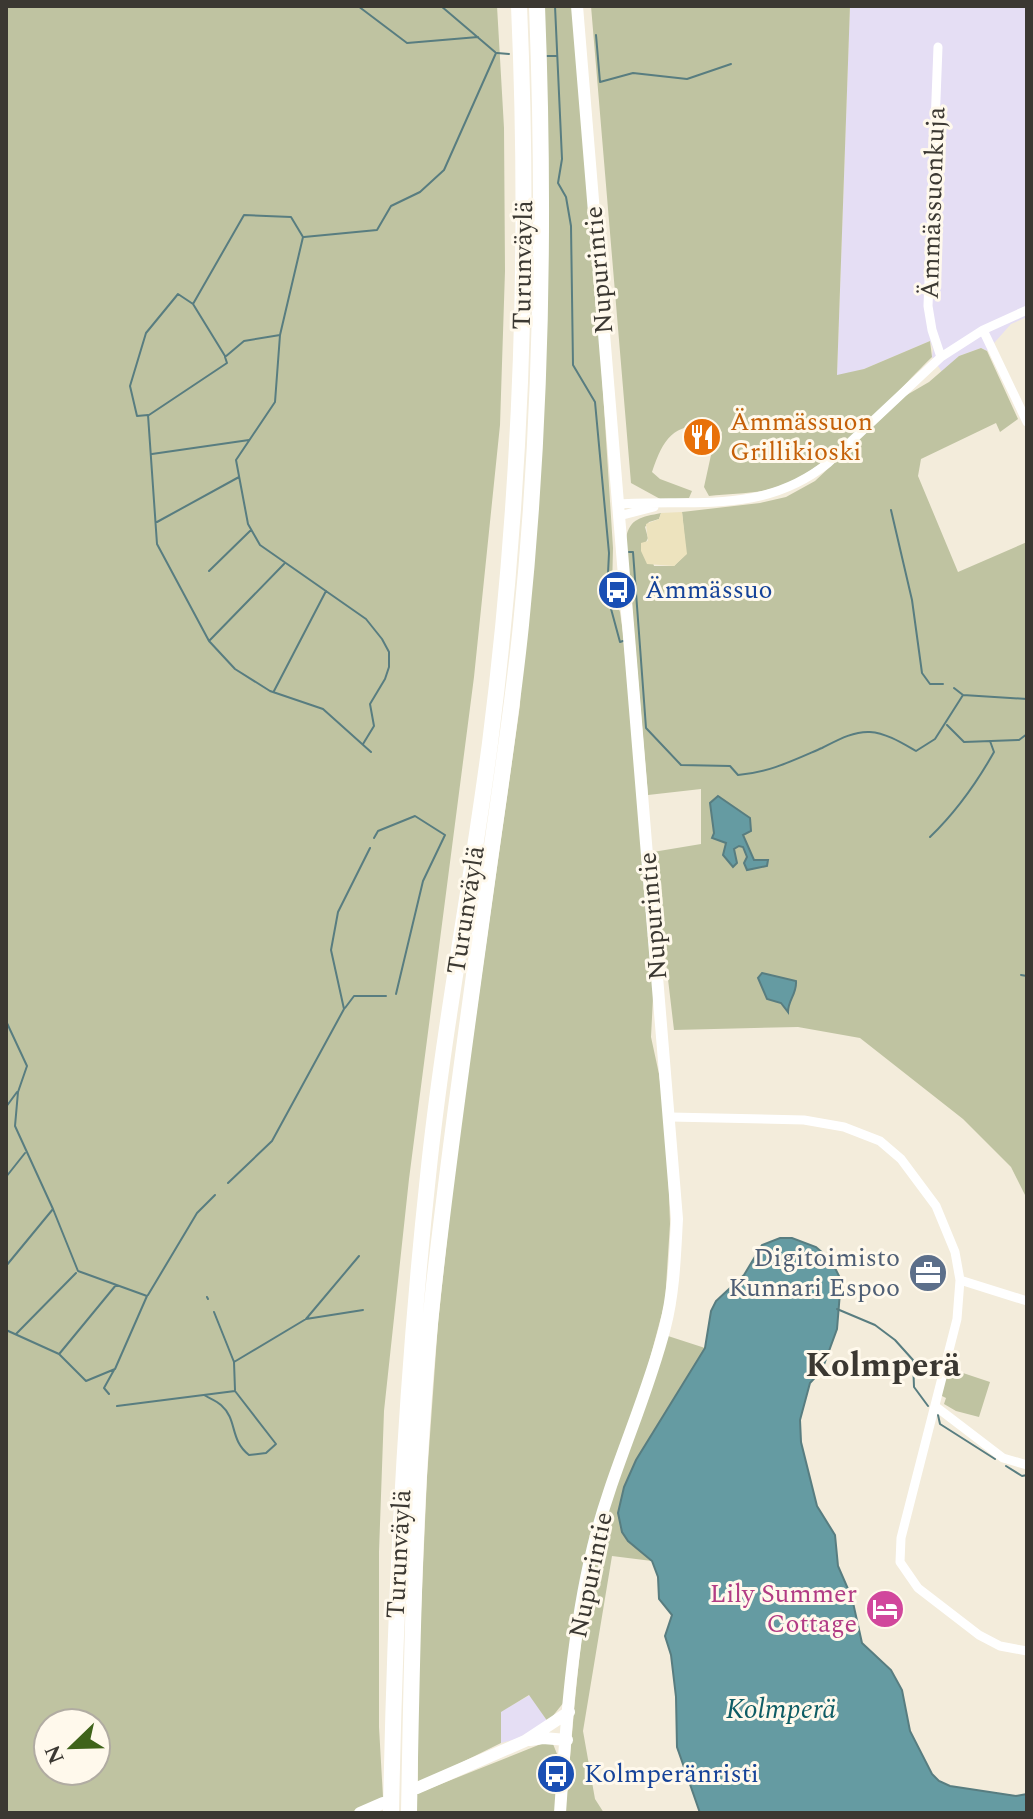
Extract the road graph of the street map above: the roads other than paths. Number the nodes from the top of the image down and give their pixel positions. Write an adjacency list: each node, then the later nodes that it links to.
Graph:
1 (519, 6): 20 (highway, Turunväylä)
2 (537, 6): 22 (highway, Turunväylä)
3 (577, 6): 9 (main road, Nupurintie)
4 (938, 47): 7 (street, Ämmässuonkuja)
5 (1027, 310): 6 (street)
6 (983, 330): 7 (street); 8 (street)
7 (941, 357): 9 (street)
8 (1027, 422)
9 (618, 510): 10 (main road, Nupurintie)
10 (670, 1117): 11 (street); 16 (main road, Nupurintie)
11 (960, 1280): 12 (street); 13 (street)
12 (1027, 1301)
13 (935, 1406): 14 (street); 15 (street)
14 (1027, 1465)
15 (1027, 1651)
16 (569, 1712): 17 (main road, Nupurintie); 18 (main road)
17 (567, 1740): 18 (main road); 23 (main road, Nupurintie)
18 (525, 1741): 19 (main road)
19 (417, 1788)
20 (387, 1808): 21 (main road)
21 (360, 1813)
22 (409, 1813)
23 (560, 1813)

